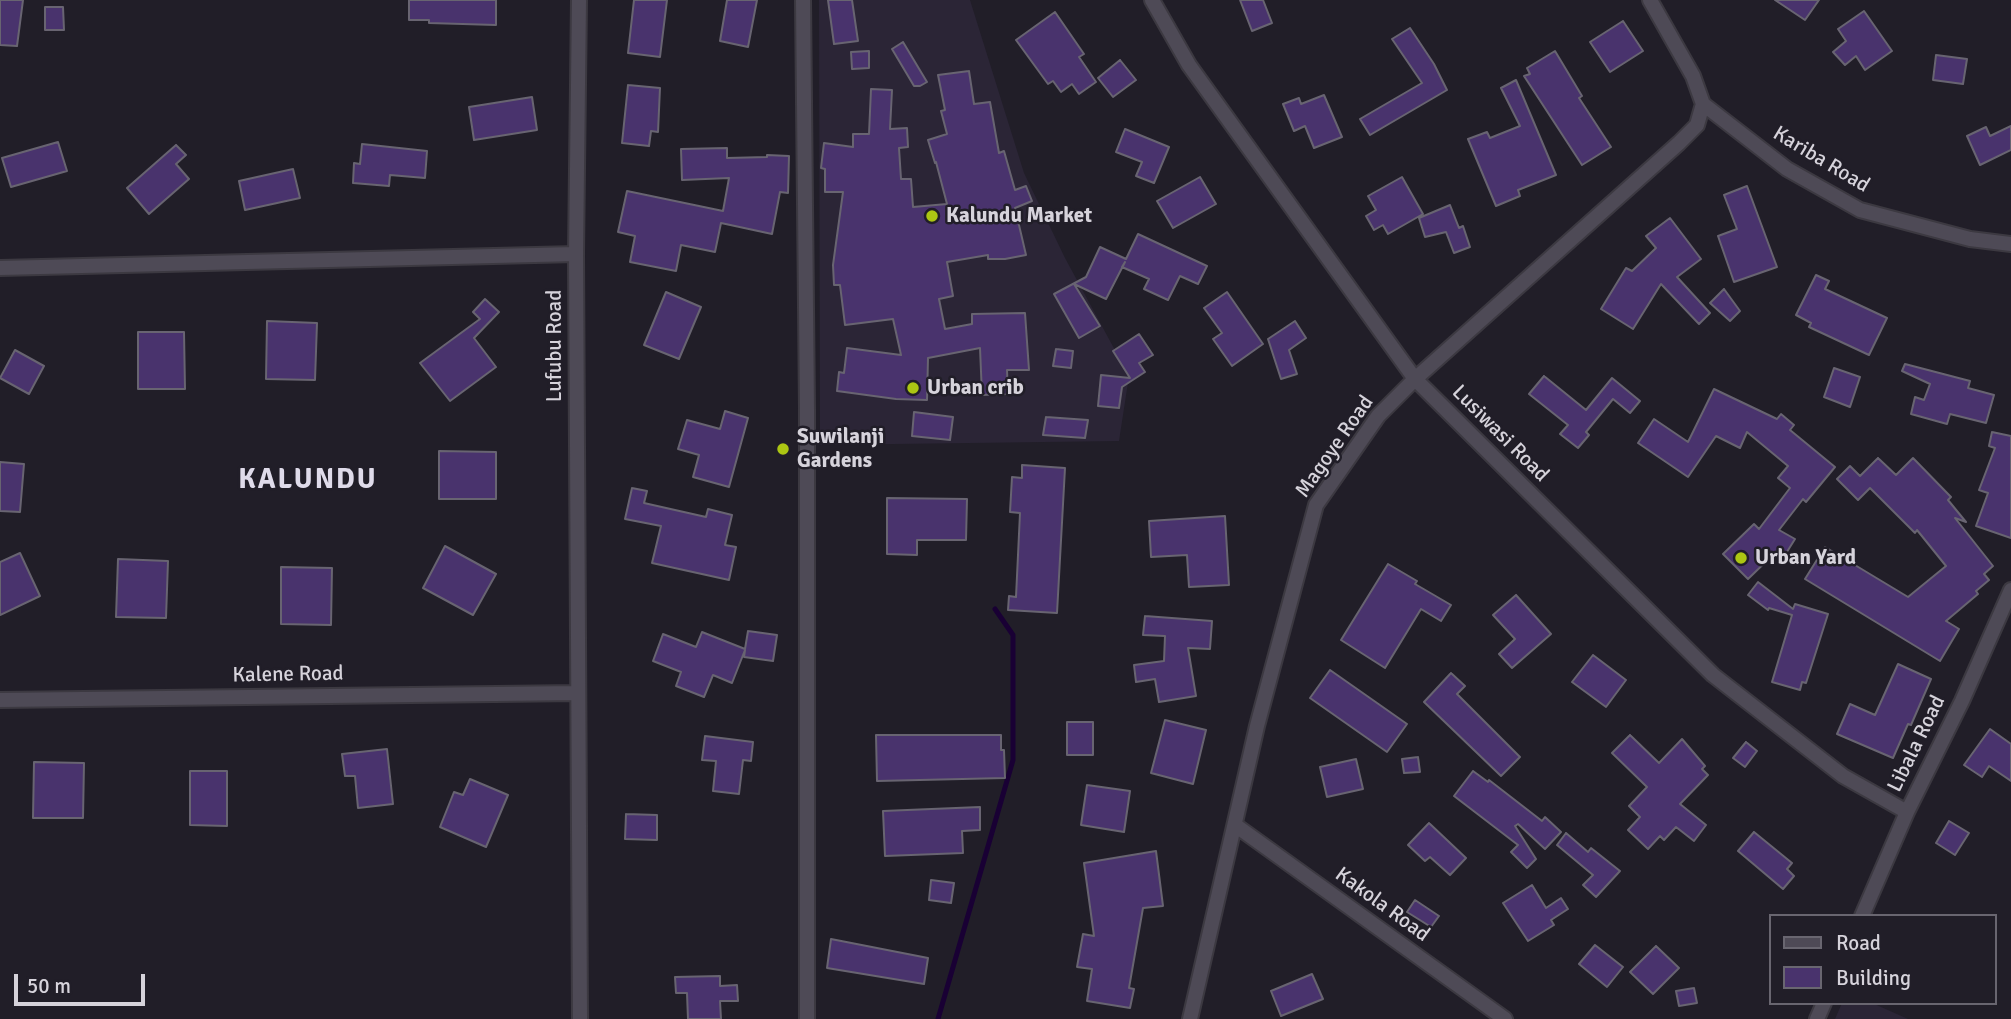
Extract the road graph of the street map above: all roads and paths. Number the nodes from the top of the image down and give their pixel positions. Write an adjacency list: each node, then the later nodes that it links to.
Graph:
1 (579, 0): 7 (street, Lufubu Road)
2 (803, 0): 17 (street)
3 (1152, 0): 9 (street, Lusiwasi Road)
4 (1650, 0): 5 (street)
5 (1703, 104): 6 (street, Kariba Road); 9 (street, Magoye Road)
6 (2011, 244)
7 (576, 254): 8 (street); 11 (street, Lufubu Road)
8 (0, 268)
9 (1415, 379): 13 (street, Lusiwasi Road); 14 (street, Magoye Road)
10 (2011, 590): 13 (street, Libala Road)
11 (577, 693): 12 (street, Kalene Road); 16 (street, Lufubu Road)
12 (0, 699)
13 (1907, 812): 15 (street, Libala Road)
14 (1235, 825): 18 (street, Magoye Road); 19 (street, Kakola Road)
15 (1863, 914)
16 (580, 1019)
17 (807, 1019)
18 (1190, 1019)
19 (1505, 1019)

